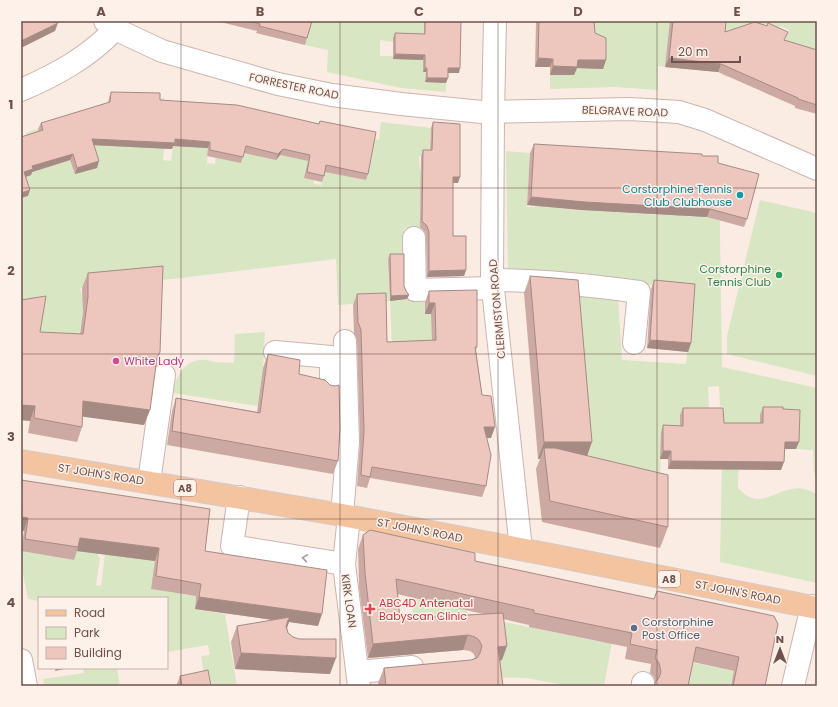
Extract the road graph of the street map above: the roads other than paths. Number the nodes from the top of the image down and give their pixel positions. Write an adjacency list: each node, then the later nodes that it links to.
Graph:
1 (495, 21): 4 (street, CLERMISTON ROAD)
2 (110, 25): 3 (street); 4 (street, FORRESTER ROAD)
3 (21, 90)
4 (493, 112): 5 (street, BELGRAVE ROAD); 7 (street, CLERMISTON ROAD)
5 (817, 169)
6 (414, 238): 7 (street)
7 (492, 284): 9 (street); 16 (street, CLERMISTON ROAD)
8 (345, 342): 15 (street)
9 (634, 343)
10 (276, 352): 15 (street)
11 (164, 376): 13 (street)
12 (21, 461): 13 (main road, ST JOHN'S ROAD / A8)
13 (149, 482): 14 (main road, ST JOHN'S ROAD / A8)
14 (239, 497): 15 (main road, ST JOHN'S ROAD / A8); 17 (street, one-way to 14)
15 (341, 515): 16 (main road, ST JOHN'S ROAD / A8); 17 (street, KIRK LOAN)
16 (520, 549): 18 (main road, ST JOHN'S ROAD / A8)
17 (344, 564): 20 (street, KIRK LOAN)
18 (814, 607): 25 (street)
19 (331, 642): 20 (street)
20 (354, 643): 23 (street, KIRK LOAN)
21 (21, 660): 24 (street)
22 (432, 665): 23 (street)
23 (358, 679)
24 (26, 686)
25 (793, 686)

